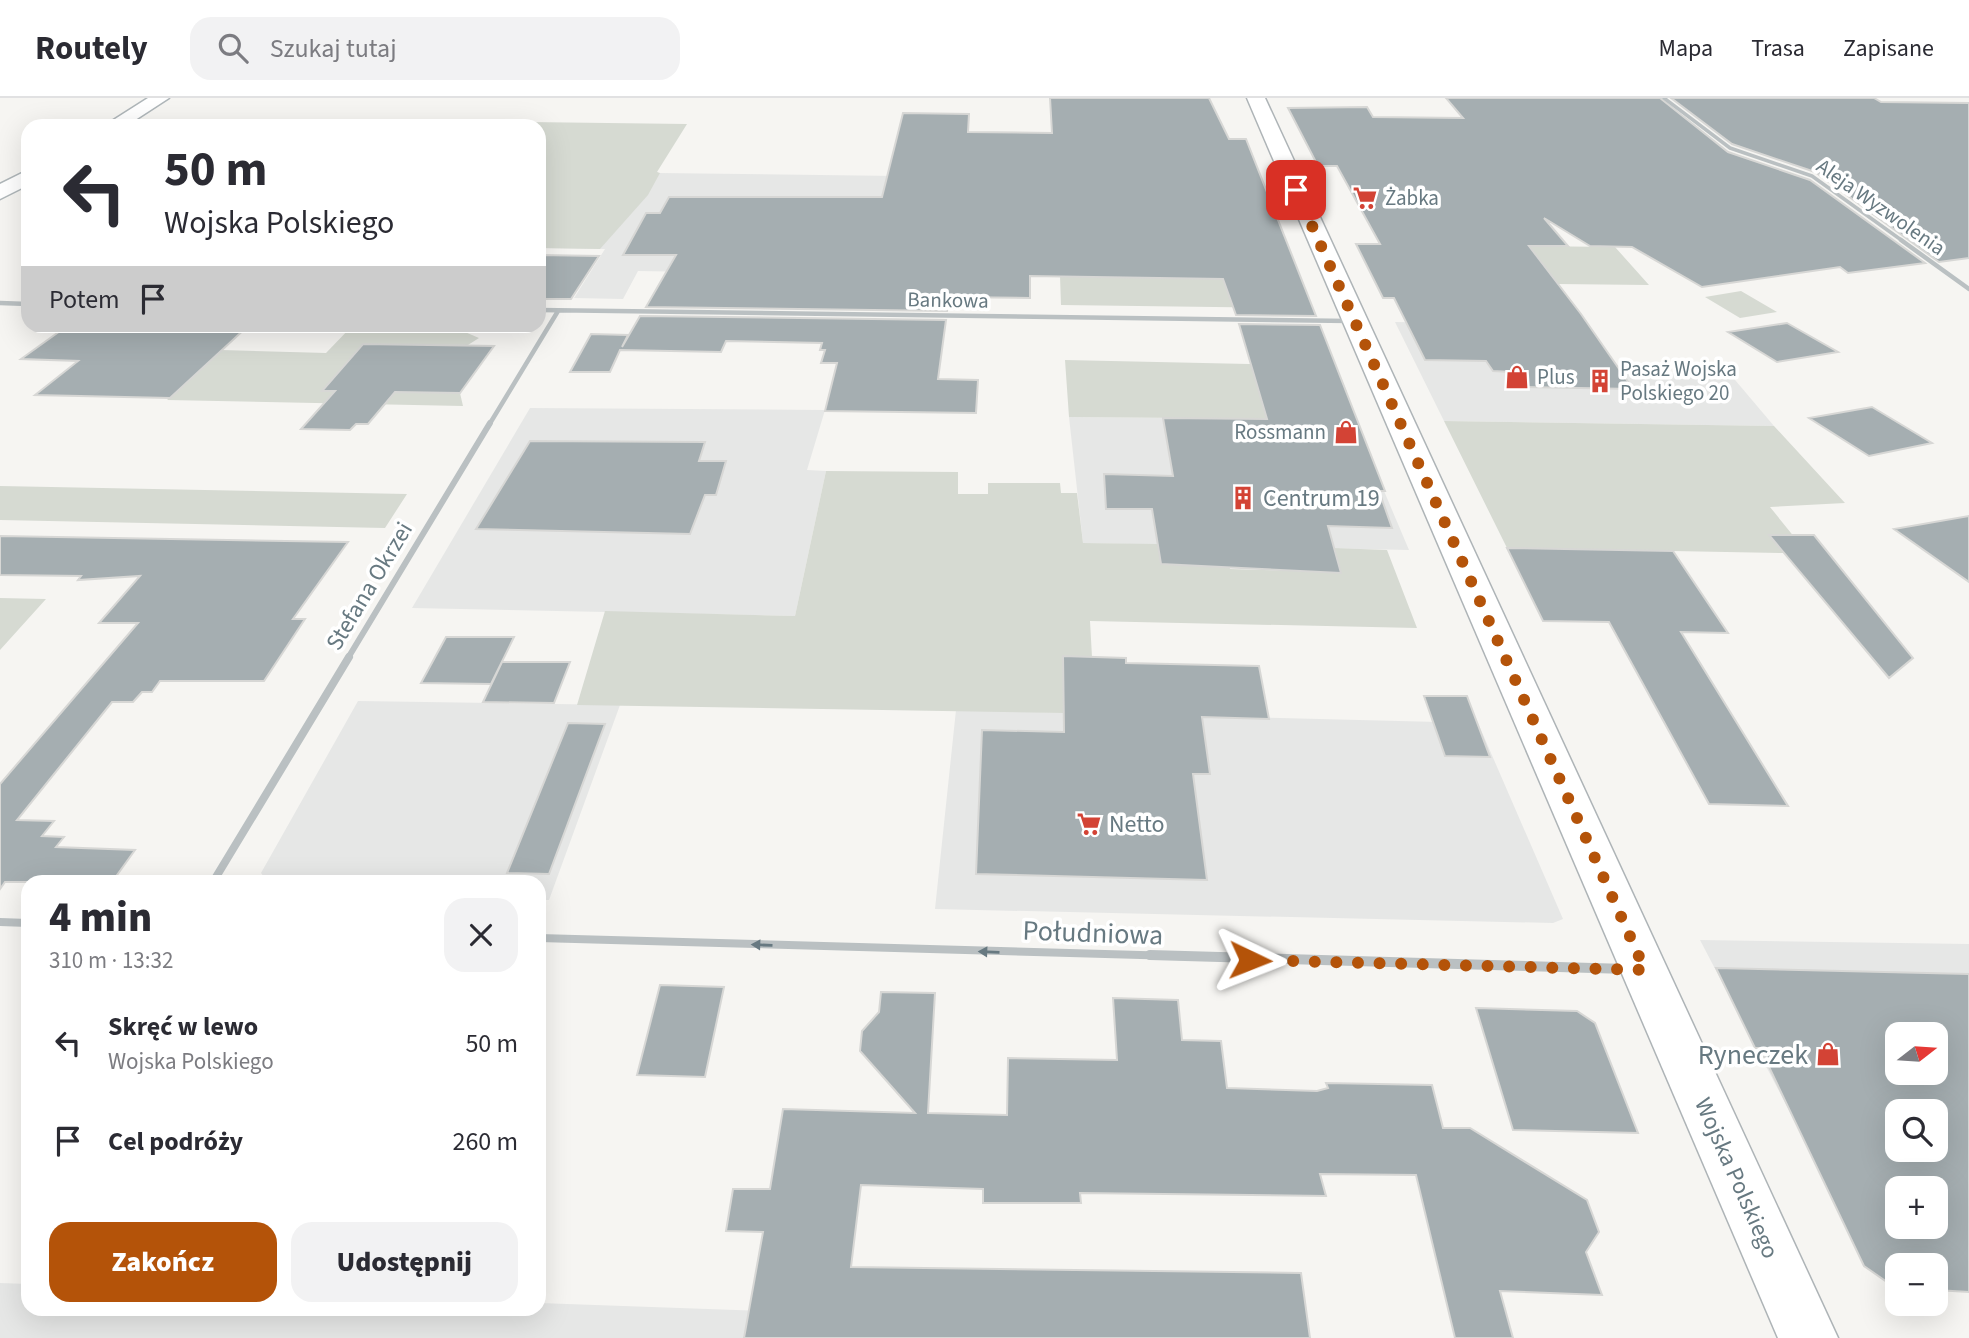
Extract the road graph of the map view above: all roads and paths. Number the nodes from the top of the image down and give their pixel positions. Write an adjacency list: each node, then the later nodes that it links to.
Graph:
1 (160, 98): 4 (main road)
2 (1664, 98): 7 (street, Aleja Wyzwolenia)
3 (1258, 99): 12 (main road, Wojska Polskiego)
4 (125, 119)
5 (21, 180): 6 (main road)
6 (0, 193)
7 (1969, 289)
8 (0, 303): 9 (street)
9 (21, 303)
10 (546, 310): 11 (street, Bankowa)
11 (558, 311): 12 (street, Bankowa); 13 (street, Stefana Okrzei)
12 (1356, 321): 19 (main road, Wojska Polskiego)
13 (546, 331)
14 (545, 333): 15 (street, Stefana Okrzei)
15 (217, 875)
16 (0, 922): 17 (street)
17 (21, 923)
18 (546, 938): 19 (street, Południowa, one-way to 18)
19 (1645, 970): 20 (main road, Wojska Polskiego)
20 (1808, 1338)

